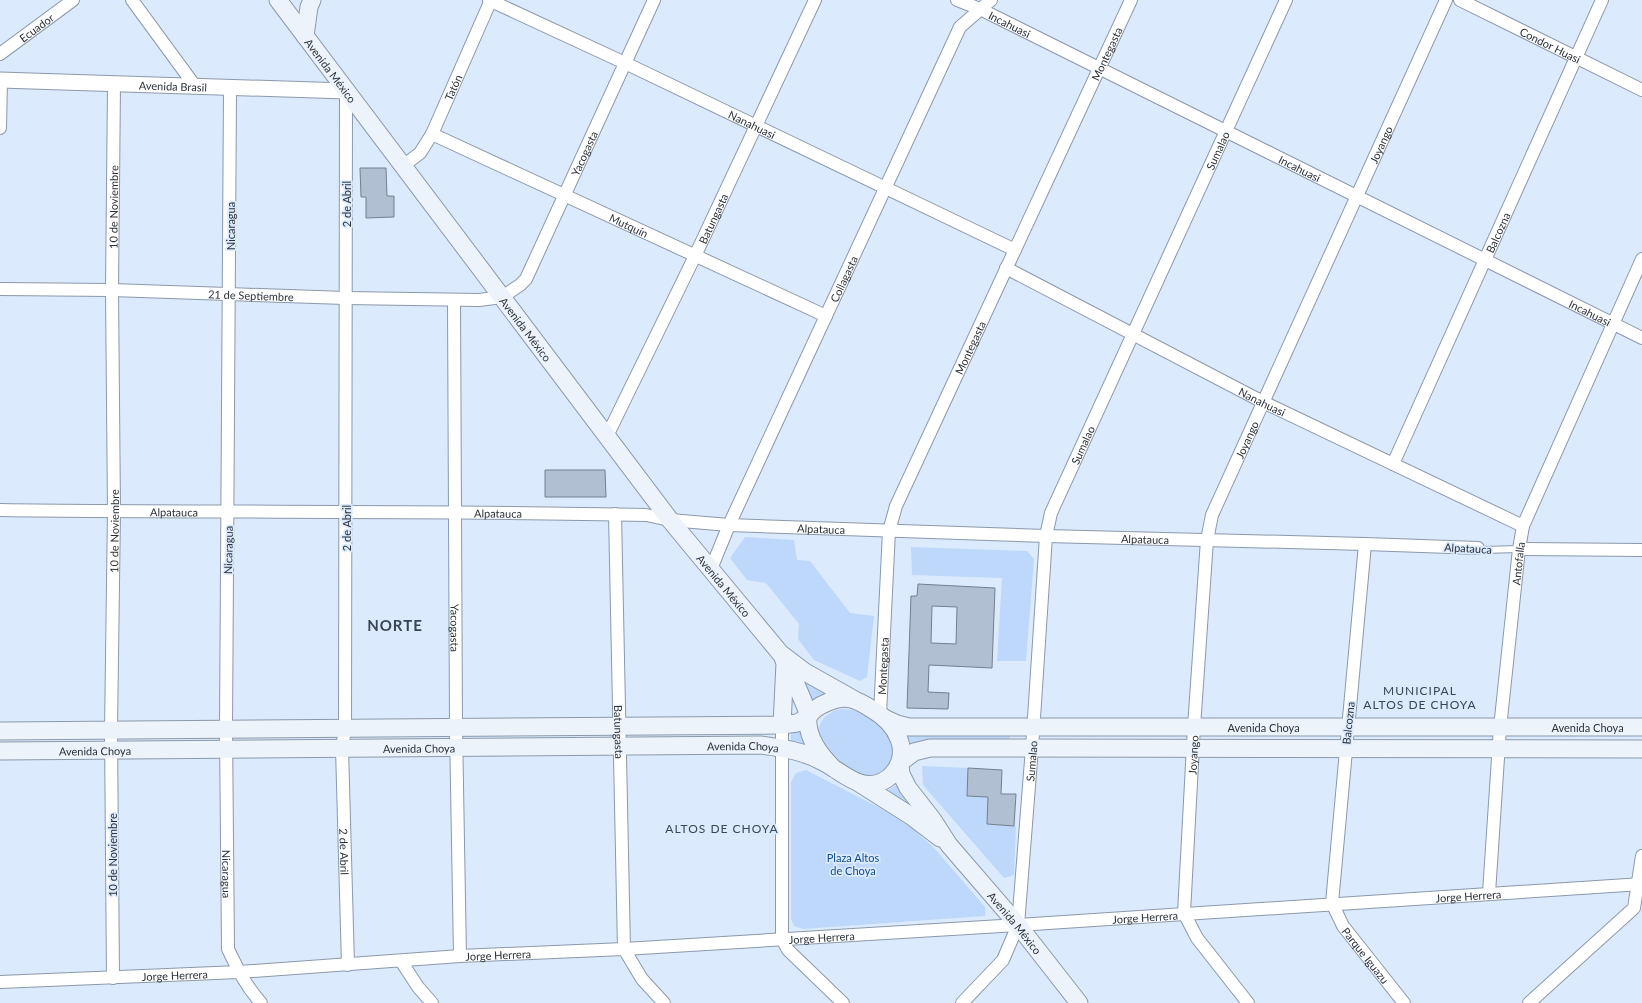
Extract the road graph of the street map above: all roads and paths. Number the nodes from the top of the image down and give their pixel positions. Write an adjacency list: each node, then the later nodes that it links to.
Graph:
1 (73, 0): 17 (street, Ecuador)
2 (132, 0): 23 (street)
3 (278, 0): 16 (main road, Avenida México)
4 (312, 0): 16 (main road)
5 (490, 0): 19 (street, Nanahuasi); 30 (street, Tatón)
6 (654, 0): 19 (street, Yacogasta)
7 (815, 0): 27 (street, Batungasta)
8 (958, 0): 15 (street, Incahuasi)
9 (990, 0): 15 (street, Collagasta)
10 (1131, 0): 20 (street, Montegasta)
11 (1286, 0): 29 (street, Sumalao)
12 (1446, 0): 34 (street, Joyango)
13 (1460, 0): 18 (street, Condor Huasi)
14 (1602, 0): 18 (street, Balcozna)
15 (980, 9): 20 (street, Incahuasi); 32 (street, Collagasta)
16 (305, 36): 26 (main road, Avenida México)
17 (0, 54)
18 (1576, 57): 25 (street, Condor Huasi); 38 (street, Balcozna)
19 (625, 62): 27 (street, Nanahuasi); 33 (street, Yacogasta)
20 (1099, 68): 29 (street, Incahuasi); 35 (street, Montegasta)
21 (0, 80): 22 (street, Avenida Brasil); 28 (street)
22 (114, 84): 23 (street, Avenida Brasil); 41 (street, 10 de Noviembre)
23 (195, 86): 24 (street, Avenida Brasil)
24 (230, 88): 26 (street, Avenida Brasil); 42 (street, Nicaragua)
25 (1642, 90)
26 (346, 91): 31 (main road, Avenida México); 44 (street, 2 de Abril)
27 (757, 125): 32 (street, Nanahuasi); 36 (street, Batungasta)
28 (0, 128)
29 (1226, 131): 34 (street, Incahuasi); 48 (street, Sumalao)
30 (432, 134): 31 (street, Tatón); 33 (street, Mutquín)
31 (403, 166): 43 (main road, Avenida México)
32 (885, 187): 35 (street, Nanahuasi); 46 (street, Collagasta)
33 (564, 195): 36 (street, Mutquín); 43 (street, Yacogasta)
34 (1357, 196): 38 (street, Incahuasi); 50 (street, Joyango)
35 (1015, 250): 39 (street, Montegasta)
36 (696, 256): 46 (street, Mutquín); 51 (street, Batungasta)
37 (1642, 259): 47 (street, Antofalla)
38 (1485, 260): 47 (street, Incahuasi); 52 (street, Balcozna)
39 (1006, 268): 48 (street, Nanahuasi); 62 (street, Montegasta)
40 (0, 289): 41 (street, 21 de Septiembre)
41 (112, 290): 42 (street, 21 de Septiembre); 54 (street, 10 de Noviembre)
42 (230, 294): 44 (street, 21 de Septiembre); 55 (street, Nicaragua)
43 (502, 297): 45 (street, 21 de Septiembre); 51 (main road, Avenida México)
44 (345, 298): 45 (street, 21 de Septiembre); 56 (street, 2 de Abril)
45 (454, 300): 57 (street, Yacogasta)
46 (826, 316): 60 (street, Collagasta)
47 (1613, 324): 49 (street, Incahuasi); 61 (street, Antofalla)
48 (1133, 335): 50 (street, Nanahuasi); 63 (street, Sumalao)
49 (1642, 338)
50 (1263, 402): 52 (street, Nanahuasi); 64 (street, Joyango)
51 (608, 436): 59 (main road, Avenida México)
52 (1393, 464): 61 (street, Nanahuasi)
53 (0, 510): 54 (street, Alpatauca)
54 (114, 511): 55 (street, Alpatauca); 83 (street, 10 de Noviembre)
55 (228, 511): 56 (street, Alpatauca); 84 (street, Nicaragua)
56 (346, 511): 57 (street, Alpatauca); 82 (street, 2 de Abril)
57 (456, 512): 58 (street, Alpatauca); 79 (street, Yacogasta)
58 (615, 514): 59 (street, Alpatauca); 75 (street, Batungasta)
59 (670, 520): 60 (street, Alpatauca); 69 (main road, Avenida México)
60 (729, 525): 62 (street, Alpatauca); 69 (street, Collagasta)
61 (1523, 526): 67 (street, Antofalla)
62 (889, 531): 63 (street, Alpatauca); 73 (street, Montegasta)
63 (1046, 536): 64 (street, Alpatauca); 76 (street, Sumalao)
64 (1207, 540): 65 (street, Alpatauca); 77 (street, Joyango)
65 (1365, 544): 66 (street, Alpatauca); 78 (street, Balcozna)
66 (1478, 548): 67 (lane, Alpatauca)
67 (1519, 549): 68 (street, Alpatauca); 80 (street, Antofalla)
68 (1642, 550)
69 (711, 569): 70 (main road, Avenida México)
70 (783, 658): 71 (main road, Avenida México); 72 (main road, Avenida México); 74 (main road)
71 (853, 699): 72 (main road); 73 (main road)
72 (809, 716): 74 (main road, Avenida Choya); 99 (main road)
73 (883, 716): 76 (main road, Avenida Choya); 98 (main road)
74 (782, 725): 75 (main road, Avenida Choya); 89 (street)
75 (620, 727): 79 (main road, Avenida Choya); 86 (street, Batungasta)
76 (1033, 727): 77 (main road, Avenida Choya); 90 (street, Sumalao)
77 (1194, 727): 78 (main road, Avenida Choya); 92 (street, Joyango)
78 (1348, 727): 80 (main road, Avenida Choya); 93 (street, Balcozna)
79 (456, 728): 82 (main road, Avenida Choya); 88 (street, Yacogasta)
80 (1500, 728): 81 (main road, Avenida Choya); 94 (street, Antofalla)
81 (1642, 728)
82 (345, 729): 84 (main road, Avenida Choya); 87 (street, 2 de Abril)
83 (111, 730): 84 (main road, Avenida Choya); 85 (main road, Avenida Choya); 96 (street, 10 de Noviembre)
84 (226, 730): 91 (street, Nicaragua)
85 (0, 731)
86 (620, 746): 88 (main road, Avenida Choya); 89 (main road, Avenida Choya); 109 (street, Batungasta)
87 (342, 748): 88 (main road, Avenida Choya); 91 (main road, Avenida Choya); 112 (street, 2 de Abril)
88 (456, 748): 110 (street, Yacogasta)
89 (782, 748): 99 (main road, Avenida Choya); 108 (street)
90 (1032, 748): 92 (main road, Avenida Choya); 98 (main road, Avenida Choya); 107 (street, Sumalao)
91 (226, 749): 96 (main road, Avenida Choya); 113 (street, Nicaragua)
92 (1193, 749): 93 (main road, Avenida Choya); 106 (street, Joyango)
93 (1346, 749): 94 (main road, Avenida Choya); 105 (street, Balcozna)
94 (1499, 749): 95 (main road, Avenida Choya); 104 (street, Antofalla)
95 (1642, 749)
96 (112, 750): 97 (main road, Avenida Choya); 114 (street, 10 de Noviembre)
97 (0, 751)
98 (900, 763): 100 (main road); 101 (main road, Avenida México)
99 (833, 768): 100 (main road)
100 (859, 783): 101 (main road, Avenida México)
101 (948, 844): 107 (main road, Avenida México)
102 (1642, 856): 103 (street)
103 (1640, 884): 104 (street, Jorge Herrera); 124 (street)
104 (1489, 893): 105 (street, Jorge Herrera)
105 (1332, 903): 106 (street, Jorge Herrera); 123 (street, Parque Iguazu)
106 (1184, 914): 107 (street, Jorge Herrera); 122 (street)
107 (1018, 925): 108 (street, Jorge Herrera); 120 (street, Sumalao); 121 (main road, Avenida México)
108 (782, 939): 109 (street, Jorge Herrera); 119 (street)
109 (624, 949): 110 (street, Jorge Herrera); 118 (street)
110 (460, 956): 111 (street, Jorge Herrera)
111 (401, 961): 112 (street, Jorge Herrera); 117 (street)
112 (348, 965): 113 (street, Jorge Herrera)
113 (239, 972): 114 (street, Jorge Herrera); 116 (street, Nicaragua)
114 (113, 978): 115 (street, Jorge Herrera)
115 (0, 982)
116 (261, 1003)
117 (432, 1003)
118 (664, 1003)
119 (843, 1003)
120 (962, 1003)
121 (1079, 1003)
122 (1248, 1003)
123 (1404, 1003)
124 (1529, 1003)

